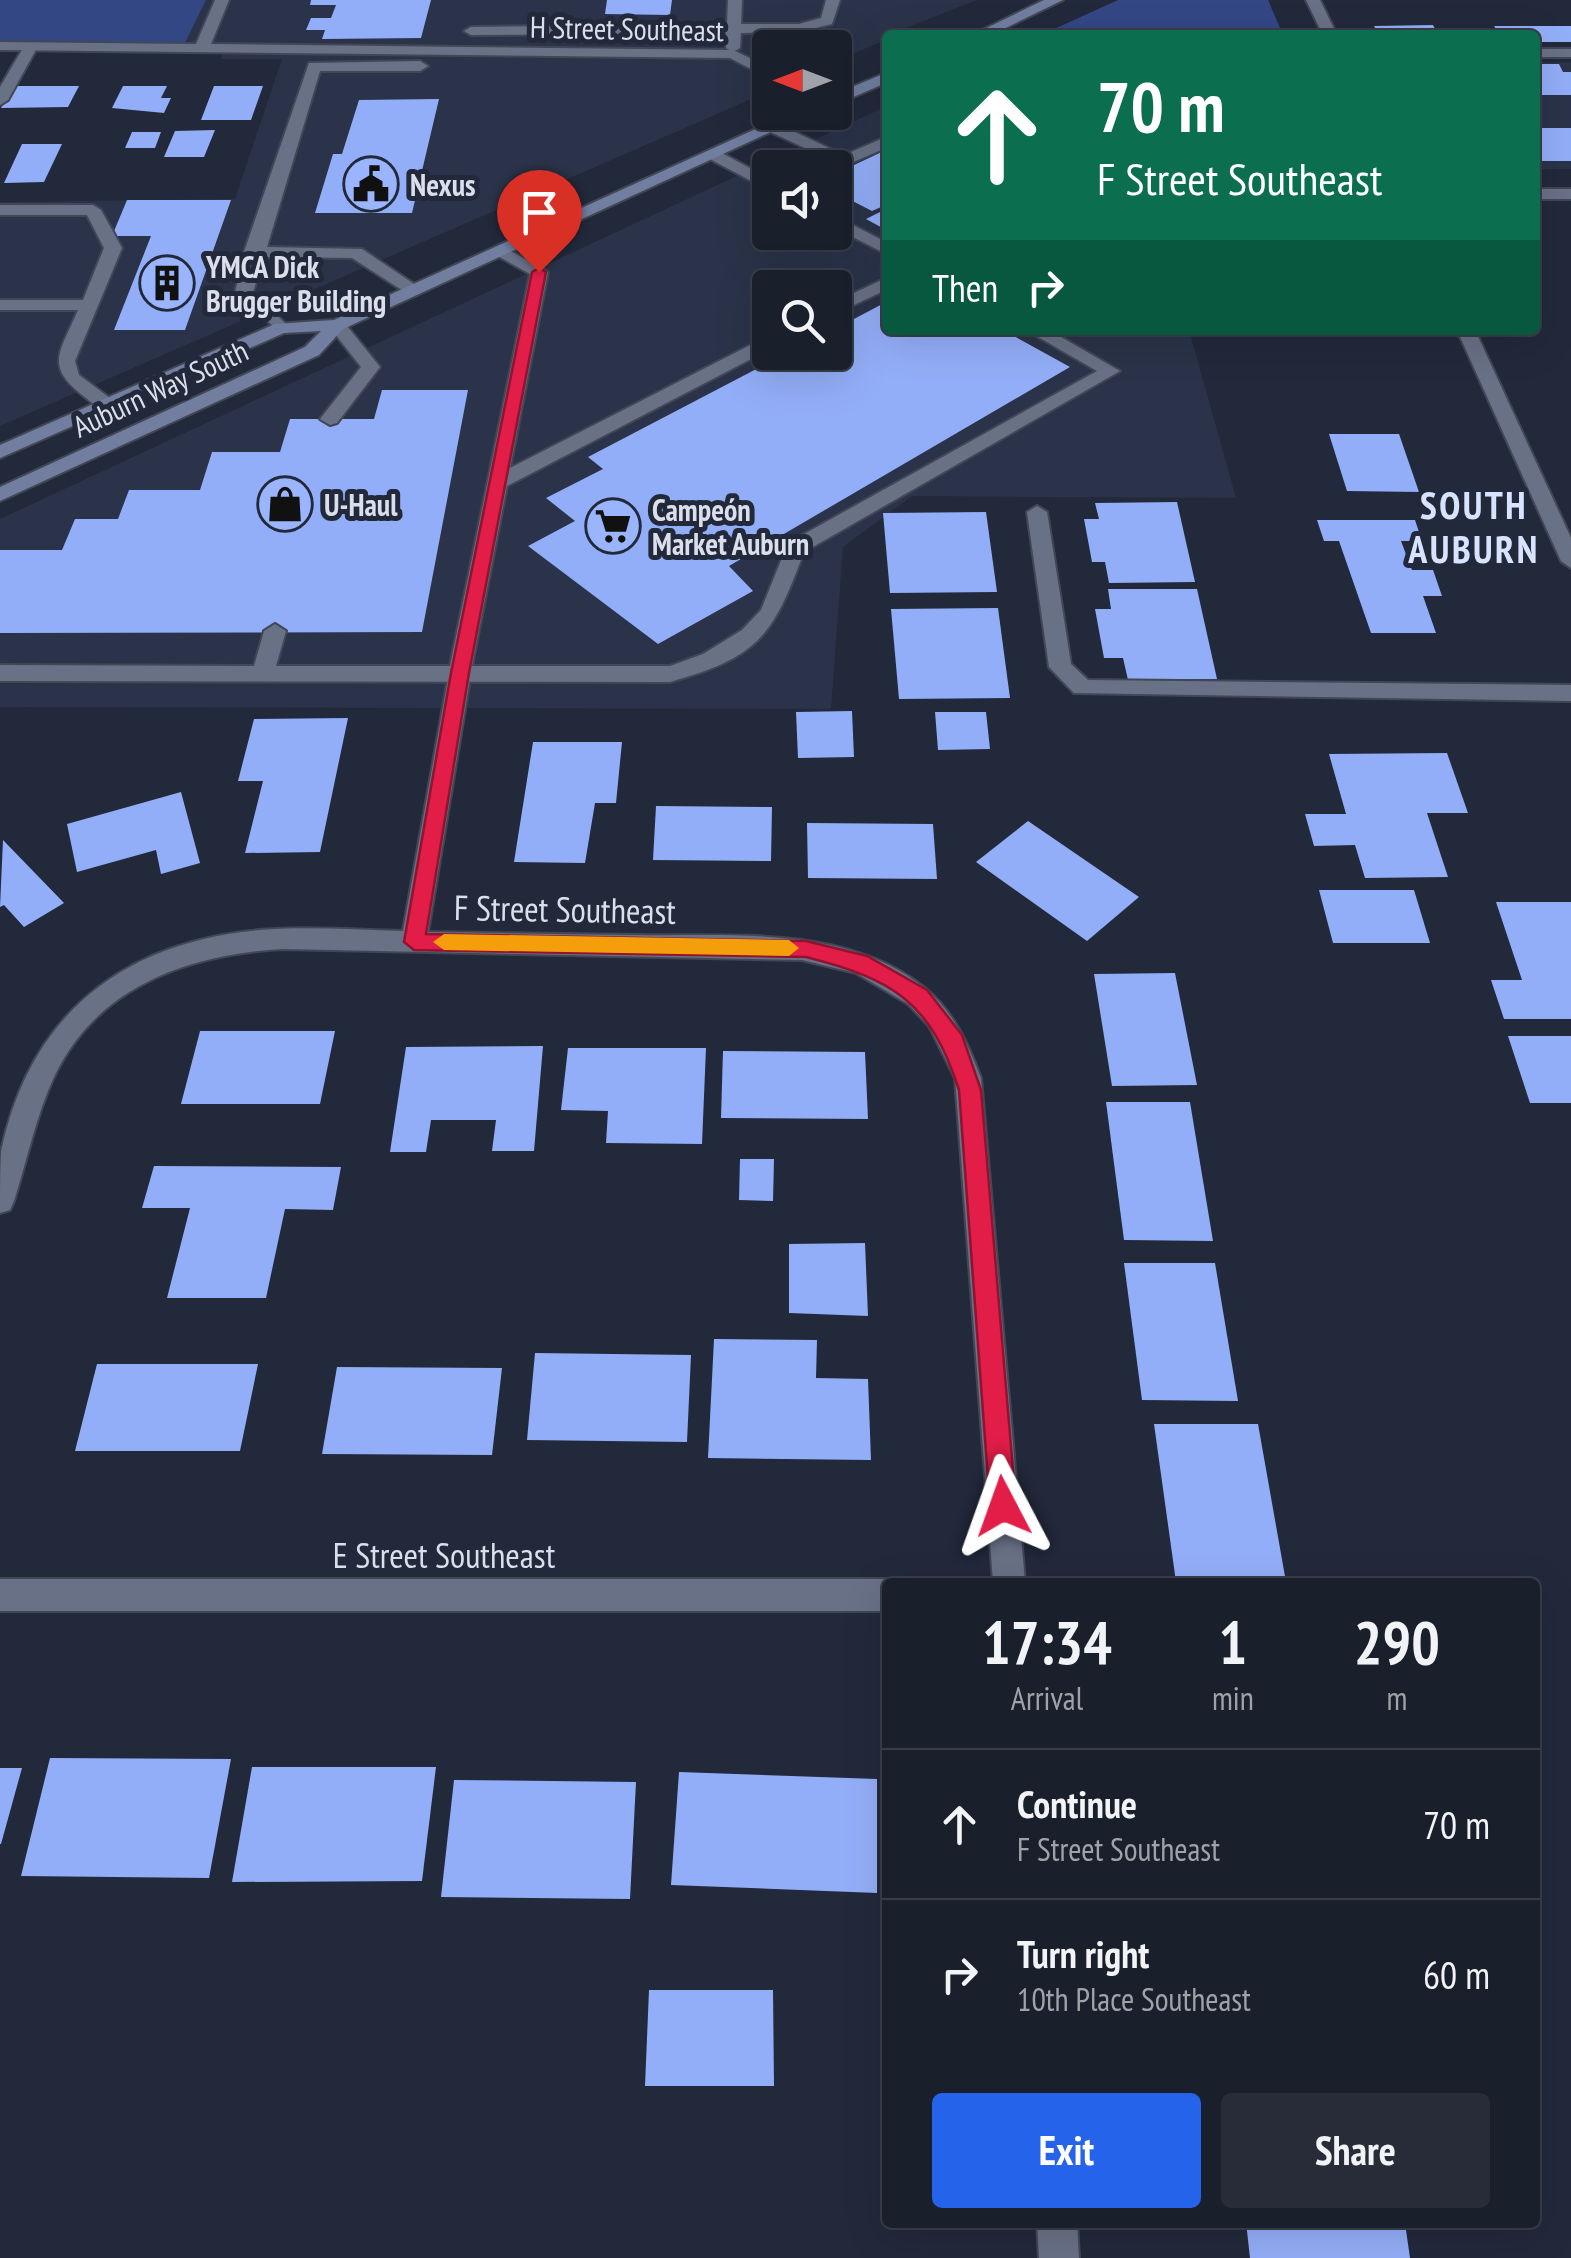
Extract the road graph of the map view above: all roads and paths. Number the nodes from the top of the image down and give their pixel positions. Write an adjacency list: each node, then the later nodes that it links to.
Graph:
1 (222, 0): 12 (street)
2 (735, 0): 9 (street)
3 (834, 0): 9 (street)
4 (1056, 0): 6 (main road)
5 (1313, 0): 7 (street)
6 (990, 30)
7 (1328, 30)
8 (471, 31): 9 (street)
9 (734, 31): 13 (street)
10 (0, 46): 11 (street, H Street Southeast)
11 (31, 46): 12 (street, H Street Southeast); 20 (street)
12 (202, 47): 13 (street, H Street Southeast)
13 (733, 54): 16 (street, H Street Southeast)
14 (1540, 54): 15 (street)
15 (1571, 54)
16 (752, 64)
17 (420, 66): 32 (street)
18 (882, 82): 19 (main road)
19 (852, 93)
20 (0, 100)
21 (770, 130): 24 (main road, Auburn Way South)
22 (778, 130): 23 (street)
23 (882, 144)
24 (714, 155): 25 (street); 31 (main road, Auburn Way South)
25 (752, 176)
26 (1540, 194): 27 (street)
27 (1571, 194)
28 (0, 210): 36 (street)
29 (852, 230): 30 (street)
30 (882, 247)
31 (502, 251): 34 (main road, Auburn Way South); 46 (street)
32 (252, 252): 34 (street); 39 (street)
33 (882, 285): 35 (street)
34 (414, 290): 38 (main road, Auburn Way South)
35 (852, 300)
36 (90, 305): 37 (street); 43 (street)
37 (0, 306)
38 (337, 325): 39 (main road, Auburn Way South); 44 (street); 47 (main road, Auburn Way South)
39 (281, 328): 43 (main road, Auburn Way South)
40 (1044, 335): 53 (street)
41 (1468, 335): 49 (street)
42 (752, 351): 46 (street)
43 (107, 405): 45 (main road, Auburn Way South)
44 (330, 419)
45 (0, 452)
46 (497, 483): 53 (street)
47 (0, 495)
48 (1037, 512): 55 (street)
49 (1562, 522): 50 (street)
50 (1571, 561)
51 (275, 631): 54 (street)
52 (0, 673): 54 (street)
53 (460, 673): 54 (street); 56 (street)
54 (263, 674)
55 (1571, 694)
56 (414, 942): 57 (street, F Street Southeast); 58 (street, F Street Southeast)
57 (0, 1201)
58 (1009, 1578)
59 (0, 1595): 60 (street, E Street Southeast)
60 (882, 1595)
61 (1058, 2228): 62 (street)
62 (1060, 2258)

